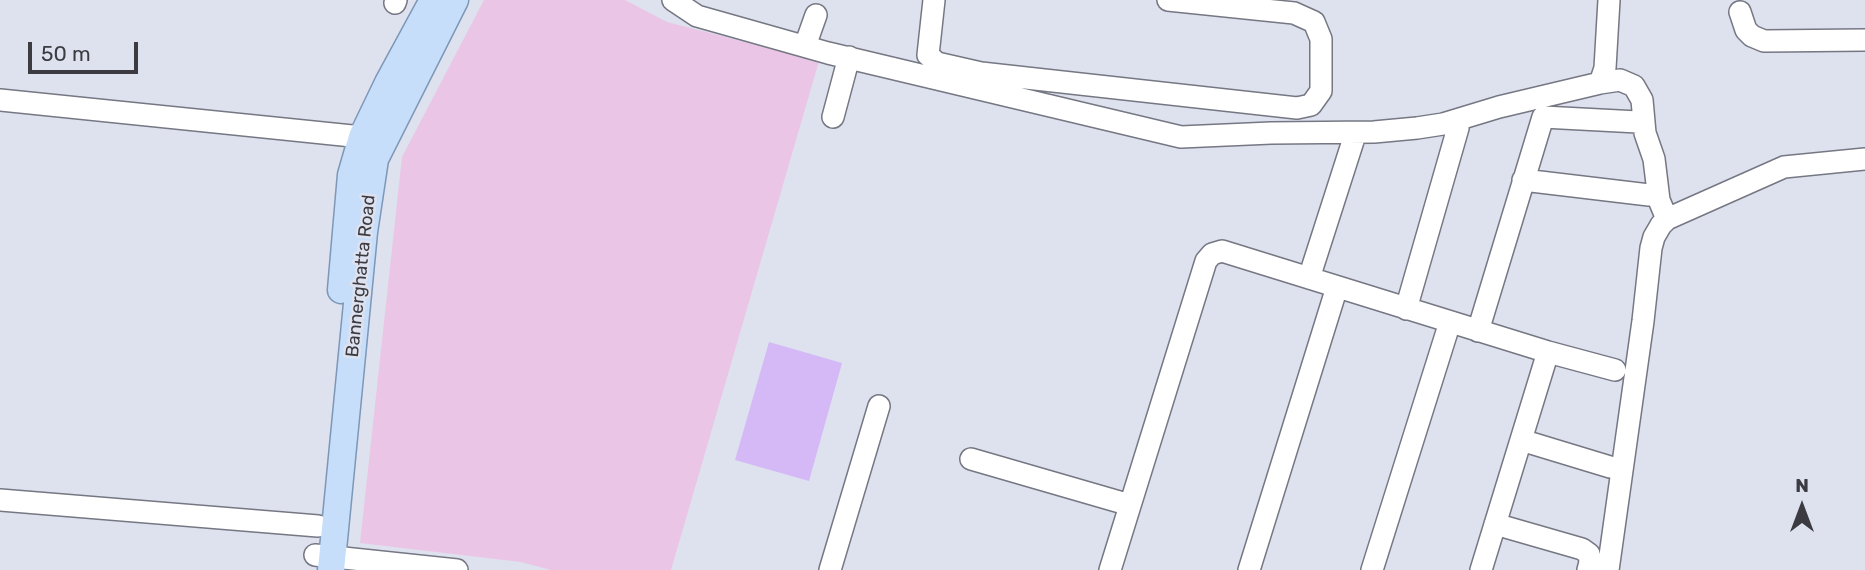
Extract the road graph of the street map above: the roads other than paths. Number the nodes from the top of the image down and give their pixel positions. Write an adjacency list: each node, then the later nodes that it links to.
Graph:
1 (433, 0): 17 (main road, Bannerghatta Road)
2 (455, 0): 38 (main road, Bannerghatta Road)
3 (673, 0): 10 (street)
4 (934, 0): 5 (street)
5 (1168, 0)
6 (1609, 0): 12 (street)
7 (1740, 12): 9 (street)
8 (816, 15): 10 (street)
9 (1865, 40)
10 (806, 46): 11 (street)
11 (849, 57): 12 (street); 14 (street)
12 (1600, 83): 22 (street)
13 (0, 100): 17 (street)
14 (833, 117)
15 (1638, 122): 20 (street)
16 (1458, 128): 25 (street)
17 (362, 137): 37 (main road, Bannerghatta Road)
18 (1353, 141): 23 (street)
19 (1865, 159): 22 (street)
20 (1523, 180): 21 (street); 27 (street)
21 (1649, 195)
22 (1667, 219): 46 (street)
23 (1309, 278): 24 (street); 35 (street)
24 (1337, 287): 25 (street); 42 (street)
25 (1406, 309): 26 (street)
26 (1450, 322): 27 (street); 43 (street)
27 (1478, 331): 28 (street)
28 (1548, 352): 29 (street); 31 (street)
29 (1615, 370)
30 (879, 406): 40 (street)
31 (1521, 440): 33 (street); 36 (street)
32 (971, 459): 35 (street)
33 (1610, 467)
34 (0, 500): 37 (street)
35 (1130, 505): 41 (street)
36 (1495, 524): 44 (street); 45 (street)
37 (318, 526): 38 (main road, Bannerghatta Road)
38 (323, 563): 39 (street)
39 (457, 570)
40 (830, 570)
41 (1110, 570)
42 (1249, 570)
43 (1372, 570)
44 (1481, 570)
45 (1588, 570)
46 (1608, 570)

